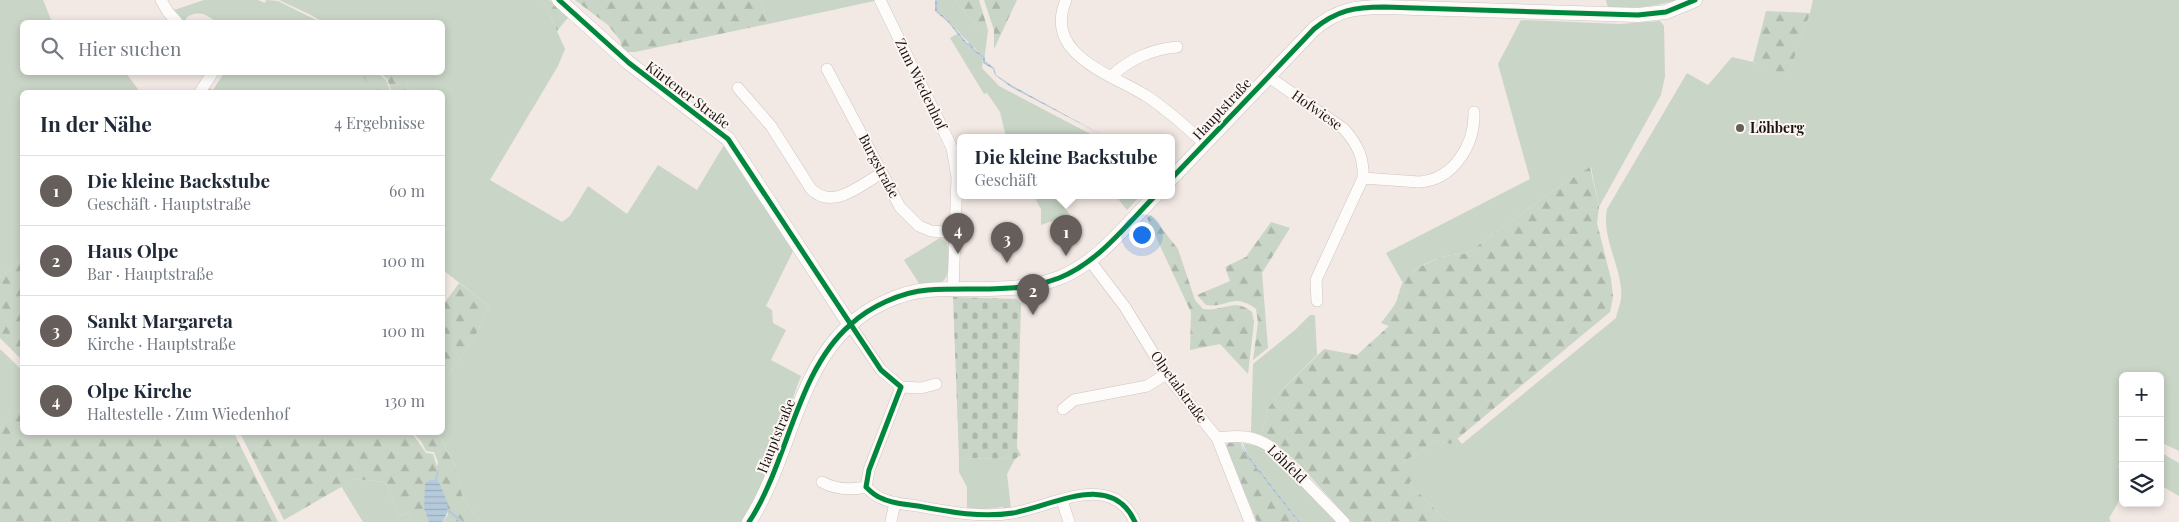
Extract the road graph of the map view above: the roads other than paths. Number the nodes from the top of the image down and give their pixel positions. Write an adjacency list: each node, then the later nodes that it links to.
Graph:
1 (161, 0): 7 (street)
2 (559, 0): 25 (street, Kürtener Straße)
3 (880, 0): 21 (street, Zum Wiedenhof)
4 (1066, 0): 11 (street)
5 (1695, 0): 6 (street, Hauptstraße)
6 (1487, 6): 12 (street, Hauptstraße)
7 (175, 20)
8 (1177, 47): 11 (street)
9 (827, 69): 17 (street, Burgstraße)
10 (211, 75): 14 (street)
11 (1112, 76): 16 (street)
12 (1269, 77): 16 (street, Hauptstraße); 19 (street, Hofwiese)
13 (738, 88): 17 (street)
14 (201, 90)
15 (1474, 112): 19 (street)
16 (1205, 144): 18 (street, Hauptstraße)
17 (882, 172): 21 (street, Burgstraße)
18 (1175, 175)
19 (1363, 178): 24 (street, Hofwiese)
20 (1152, 199): 22 (street, Hauptstraße)
21 (954, 233): 23 (street, Zum Wiedenhof)
22 (1090, 261): 23 (street, Hauptstraße); 26 (street, Olpetalstraße)
23 (953, 290): 25 (street, Hauptstraße)
24 (1316, 302)
25 (850, 325): 28 (street); 35 (street, Hauptstraße)
26 (1166, 374): 29 (street); 30 (street, Olpetalstraße)
27 (936, 384): 28 (street)
28 (901, 387): 32 (street)
29 (1063, 409)
30 (1217, 438): 39 (street, Olpetalstraße); 40 (street, Löhfeld)
31 (822, 482): 32 (street)
32 (866, 487): 34 (street)
33 (1062, 500): 34 (street); 37 (street); 38 (street)
34 (895, 502): 36 (street)
35 (749, 522)
36 (891, 522)
37 (1069, 522)
38 (1135, 522)
39 (1250, 522)
40 (1344, 522)

